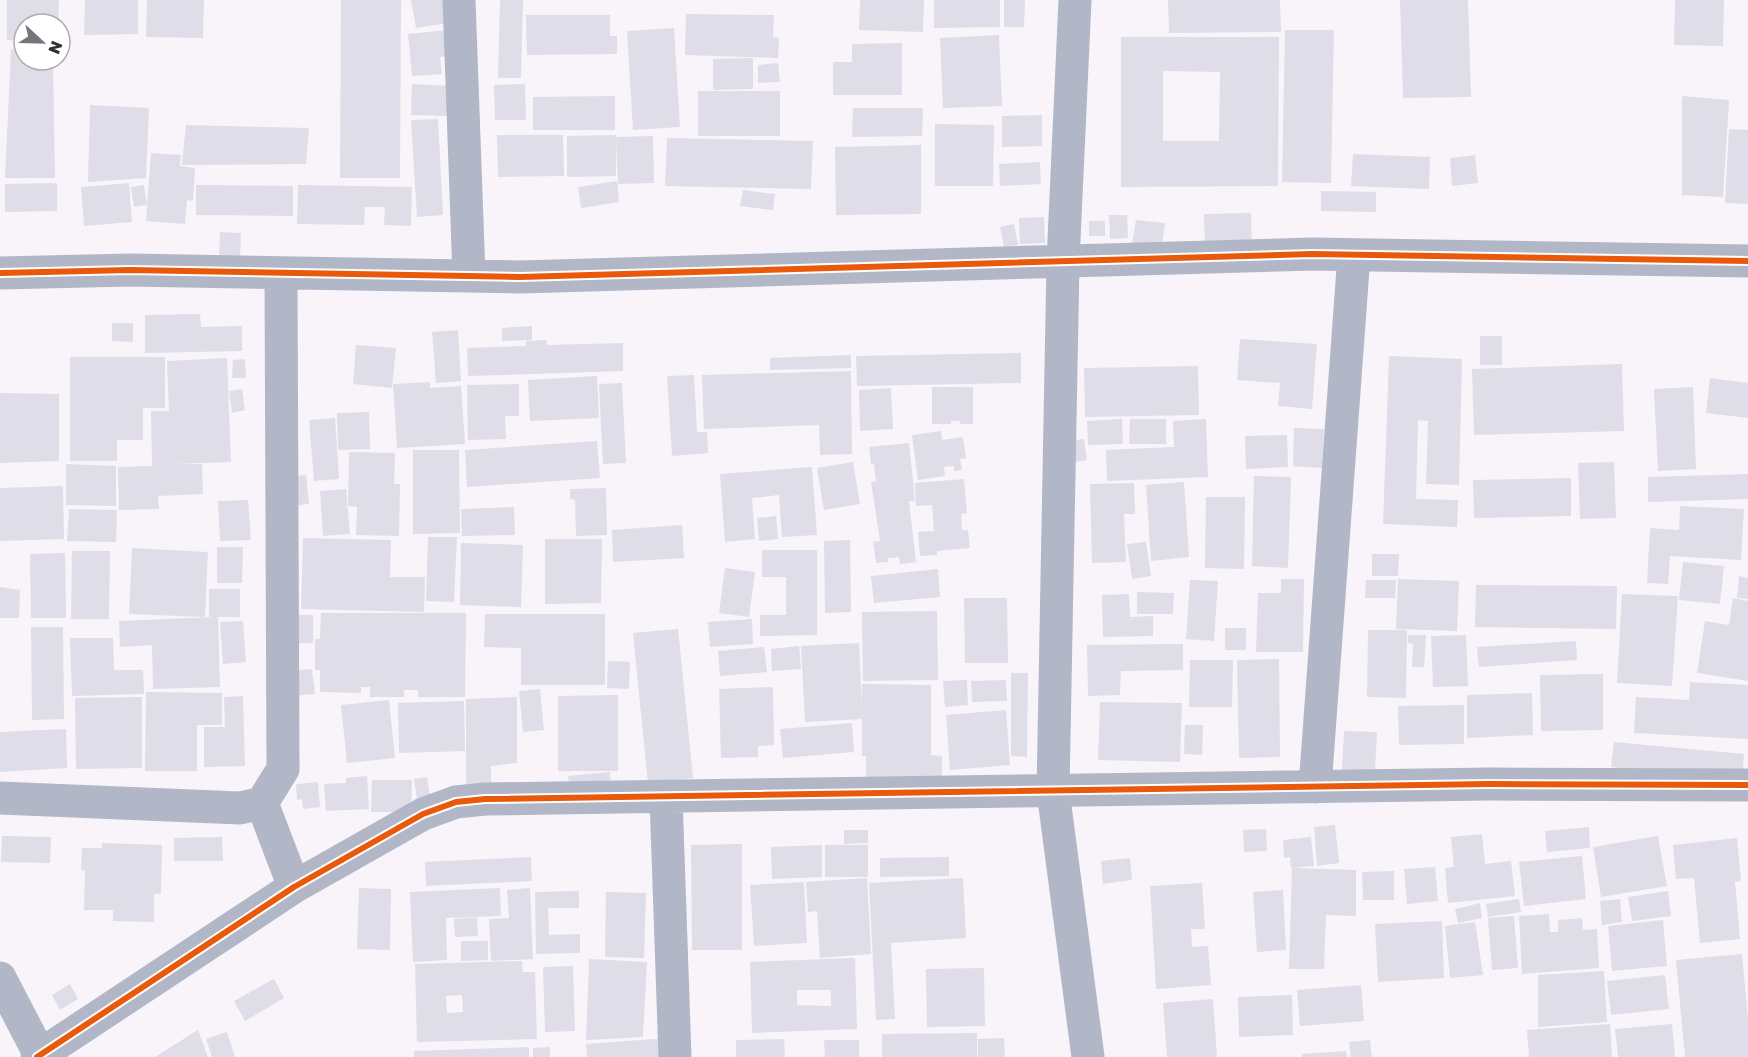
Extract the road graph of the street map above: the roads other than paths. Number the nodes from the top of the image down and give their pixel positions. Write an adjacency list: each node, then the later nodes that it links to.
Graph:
1 (459, 0): 8 (street)
2 (1075, 0): 4 (street)
3 (1354, 255): 4 (street); 5 (street); 10 (street)
4 (1063, 261): 8 (street); 11 (street)
5 (1748, 261)
6 (0, 273): 7 (street)
7 (281, 273): 8 (street); 14 (street)
8 (469, 276)
9 (1748, 785): 10 (street)
10 (1315, 787): 11 (street)
11 (1053, 791): 12 (street); 19 (street)
12 (666, 797): 15 (street); 18 (street)
13 (0, 798): 14 (street)
14 (262, 803): 15 (street)
15 (294, 887): 17 (street)
16 (0, 978): 17 (street)
17 (40, 1056)
18 (675, 1057)
19 (1088, 1057)

